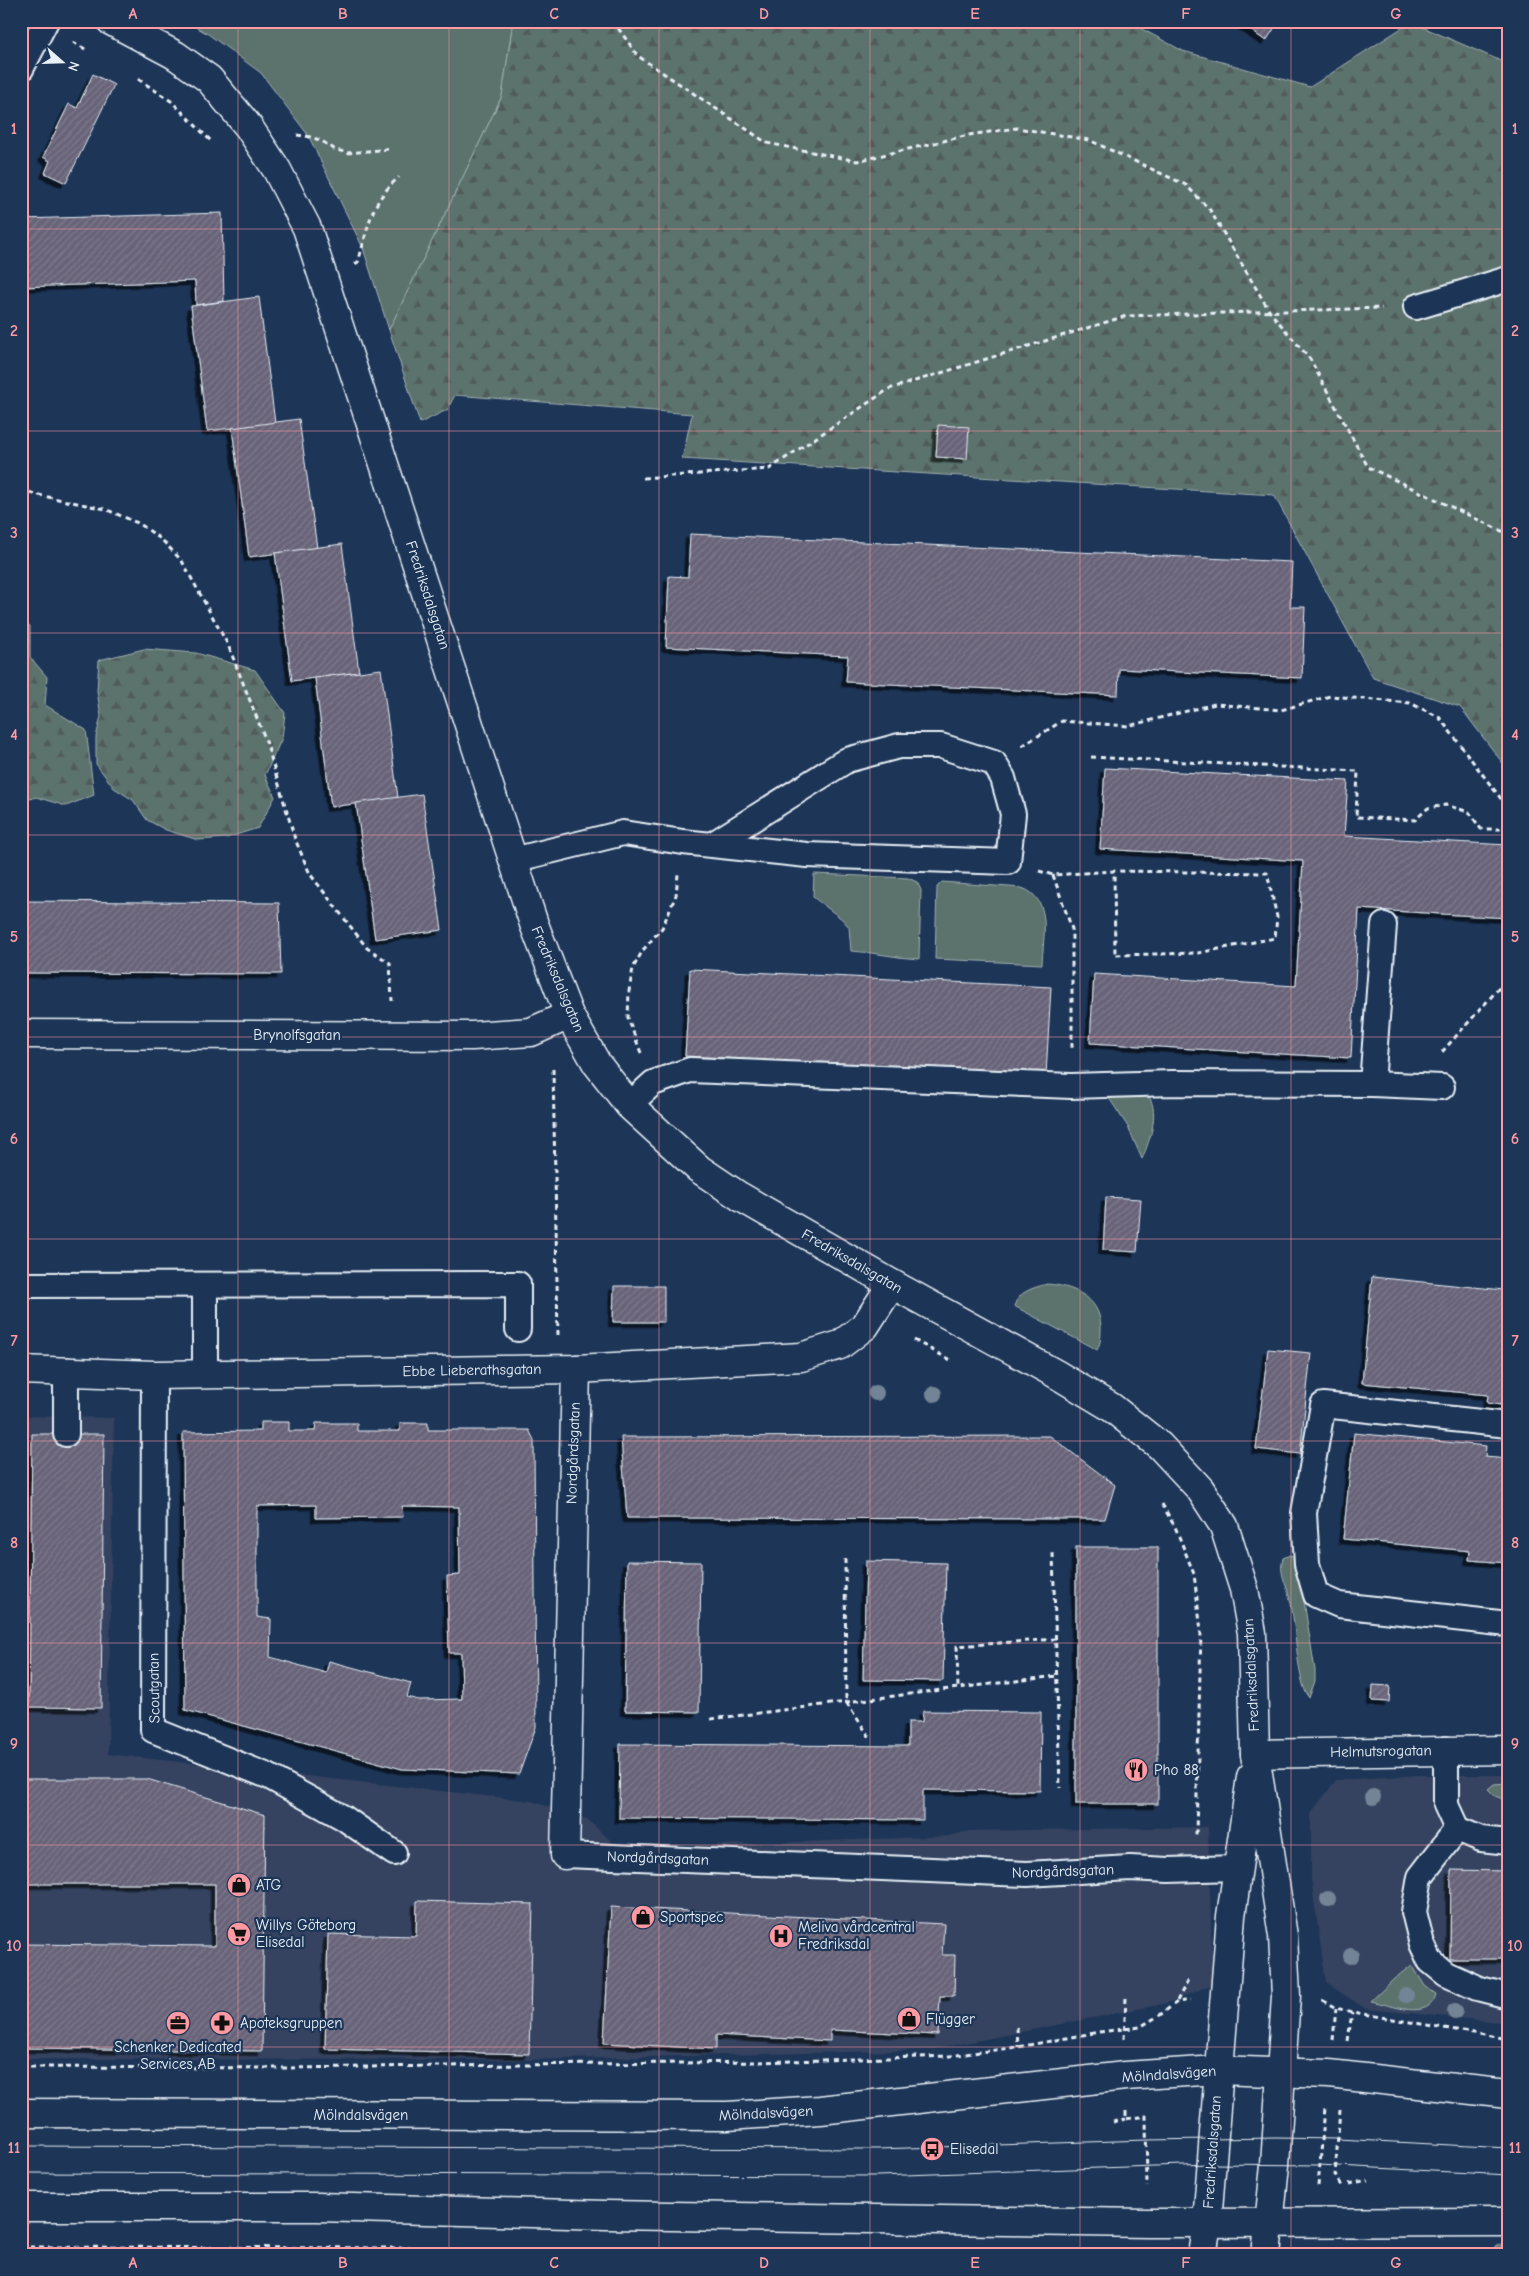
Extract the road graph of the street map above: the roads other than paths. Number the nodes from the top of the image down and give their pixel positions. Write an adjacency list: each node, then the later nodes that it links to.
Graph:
1 (111, 21): 7 (street, Fredriksdalsgatan)
2 (44, 24): 3 (lane)
3 (21, 69)
4 (1508, 280): 5 (lane)
5 (1416, 307)
6 (713, 844): 6 (lane); 7 (lane)
7 (513, 860): 9 (street, Fredriksdalsgatan)
8 (1384, 925): 11 (lane)
9 (569, 1014): 10 (street, Brynolfsgatan); 13 (street, Fredriksdalsgatan)
10 (21, 1034)
11 (1372, 1084): 12 (lane); 13 (lane)
12 (1442, 1088)
13 (629, 1105): 14 (street, Fredriksdalsgatan)
14 (892, 1284): 18 (street, Ebbe Lieberathsgatan); 28 (street, Fredriksdalsgatan)
15 (21, 1285): 16 (lane)
16 (205, 1285): 17 (lane); 21 (lane)
17 (518, 1329)
18 (576, 1369): 21 (street, Ebbe Lieberathsgatan); 32 (street, Nordgårdsgatan)
19 (21, 1370): 20 (street, Ebbe Lieberathsgatan)
20 (66, 1370): 22 (street, Ebbe Lieberathsgatan); 24 (lane)
21 (205, 1373): 22 (street, Ebbe Lieberathsgatan)
22 (154, 1375): 31 (lane, Scoutgatan)
23 (1508, 1426): 25 (lane)
24 (66, 1434)
25 (1508, 1624)
26 (1446, 1749): 27 (street, Helmutsrogatan); 28 (street, Helmutsrogatan); 29 (lane)
27 (1508, 1750)
28 (1254, 1754): 33 (street, Fredriksdalsgatan); 36 (street, Fredriksdalsgatan)
29 (1457, 1829): 30 (lane); 34 (lane)
30 (1508, 1842)
31 (394, 1853)
32 (565, 1855): 33 (lane, Nordgårdsgatan)
33 (1237, 1868): 35 (street, Fredriksdalsgatan)
34 (1508, 1996)
35 (1218, 2070): 36 (street, Mölndalsvägen); 38 (street, Mölndalsvägen); 40 (street, Fredriksdalsgatan)
36 (1280, 2071): 37 (street, Mölndalsvägen); 41 (street, Fredriksdalsgatan)
37 (1508, 2094)
38 (21, 2113)
39 (21, 2207): 40 (street)
40 (1207, 2222): 41 (street); 43 (street, Fredriksdalsgatan)
41 (1270, 2222): 42 (street); 44 (street, Fredriksdalsgatan)
42 (1508, 2222)
43 (1202, 2255)
44 (1266, 2255)

